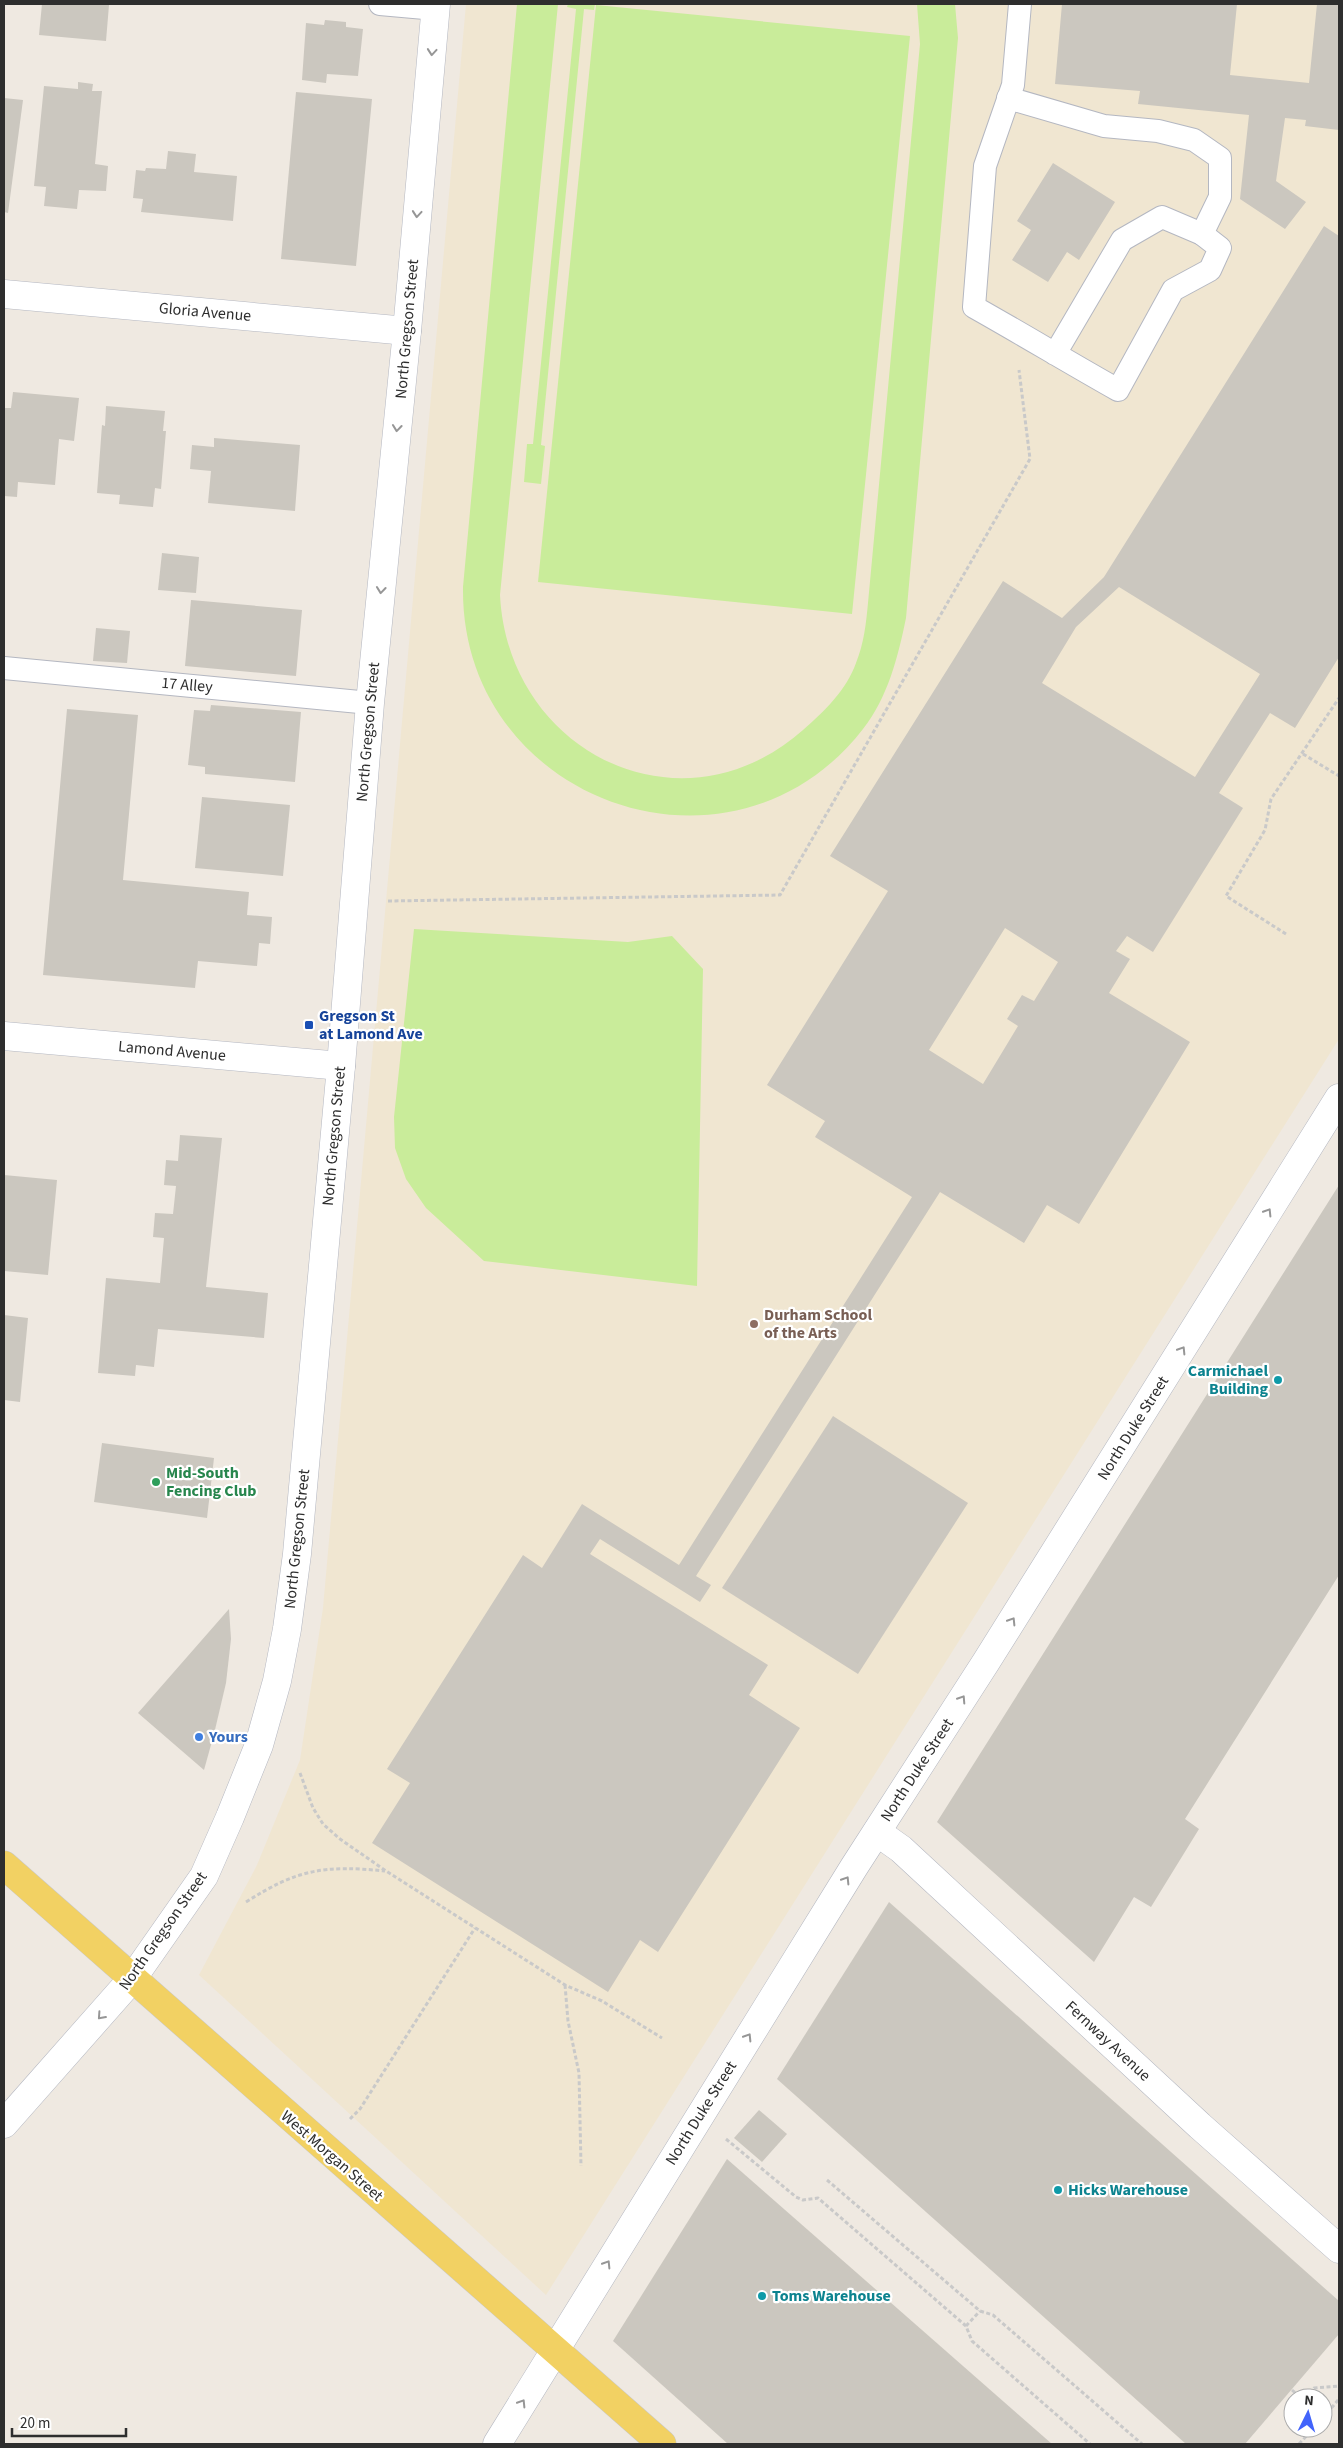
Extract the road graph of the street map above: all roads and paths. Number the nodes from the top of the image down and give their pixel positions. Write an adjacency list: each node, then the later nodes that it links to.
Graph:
1 (380, 4): 3 (lane)
2 (1020, 4): 4 (lane)
3 (436, 6): 8 (main road, North Gregson Street, one-way to 8)
4 (1008, 98): 5 (lane); 7 (lane)
5 (1202, 234): 9 (lane); 9 (lane)
6 (4, 294): 8 (main road, Gloria Avenue)
7 (1014, 330): 9 (lane); 15 (path)
8 (407, 331): 12 (main road, North Gregson Street, one-way to 12)
9 (1055, 354)
10 (4, 668): 12 (lane, 17 Alley)
11 (1339, 698): 13 (path)
12 (370, 703): 18 (main road, North Gregson Street)
13 (1303, 754): 14 (path); 16 (path)
14 (1339, 776)
15 (380, 902)
16 (1286, 934)
17 (4, 1036): 18 (main road, Lamond Avenue)
18 (340, 1066): 26 (main road, North Gregson Street)
19 (1339, 1098): 21 (main road, North Duke Street, one-way to 19)
20 (300, 1773): 23 (path)
21 (877, 1832): 34 (main road, Fernway Avenue); 37 (main road, North Duke Street, one-way to 21)
22 (4, 1865): 26 (main road, West Morgan Street)
23 (386, 1871): 24 (path); 25 (path)
24 (246, 1902)
25 (476, 1928): 27 (path); 29 (path)
26 (132, 1978): 30 (main road, North Gregson Street, one-way to 30); 37 (main road, West Morgan Street)
27 (565, 1985): 28 (path); 32 (path)
28 (662, 2038)
29 (350, 2119)
30 (4, 2124)
31 (726, 2139): 36 (path)
32 (580, 2166)
33 (827, 2180): 35 (path)
34 (1339, 2249)
35 (980, 2311): 36 (path); 43 (path)
36 (966, 2326): 42 (path)
37 (554, 2349): 40 (main road, North Duke Street, one-way to 37); 41 (main road, West Morgan Street)
38 (1339, 2386): 39 (path)
39 (1314, 2388)
40 (497, 2444)
41 (662, 2444)
42 (1090, 2444)
43 (1142, 2444)

